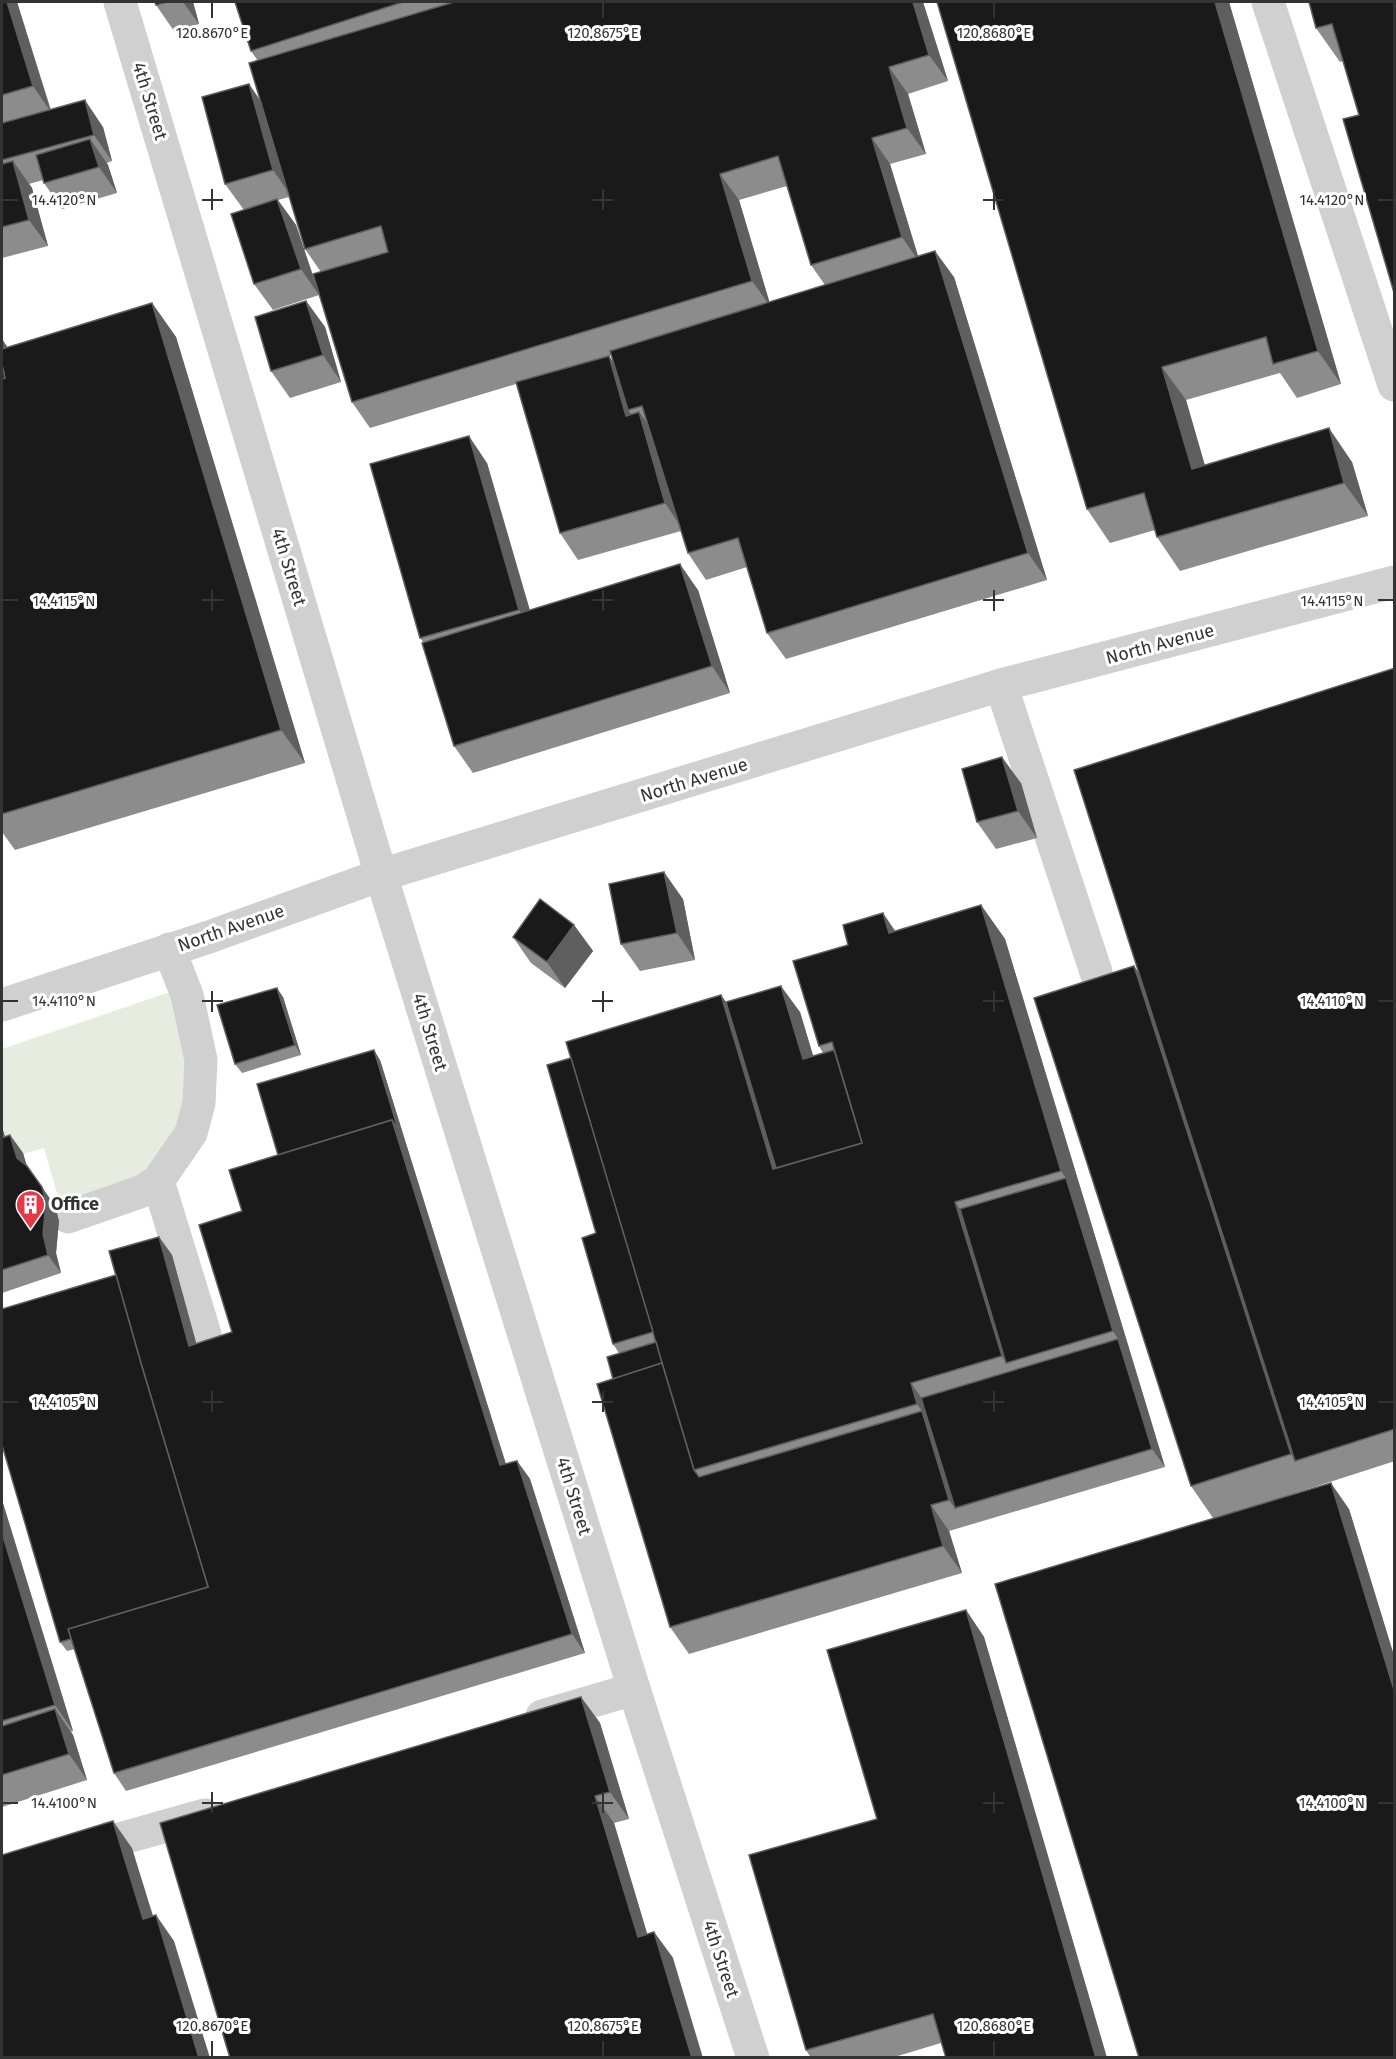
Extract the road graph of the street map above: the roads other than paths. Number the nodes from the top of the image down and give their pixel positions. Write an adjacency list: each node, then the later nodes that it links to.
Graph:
1 (120, 2): 6 (street, 4th Street)
2 (1268, 2): 3 (street)
3 (1395, 385)
4 (1395, 582): 5 (street, North Avenue)
5 (1001, 685): 6 (street, North Avenue); 8 (street)
6 (381, 875): 7 (street, North Avenue); 13 (street, 4th Street)
7 (169, 949): 9 (street, North Avenue); 10 (street)
8 (1096, 972)
9 (2, 1005)
10 (158, 1181): 11 (street); 12 (street)
11 (68, 1217)
12 (205, 1334)
13 (634, 1689): 14 (street); 17 (street, 4th Street)
14 (511, 1725)
15 (230, 1808): 16 (street)
16 (2, 1872)
17 (753, 2058)

